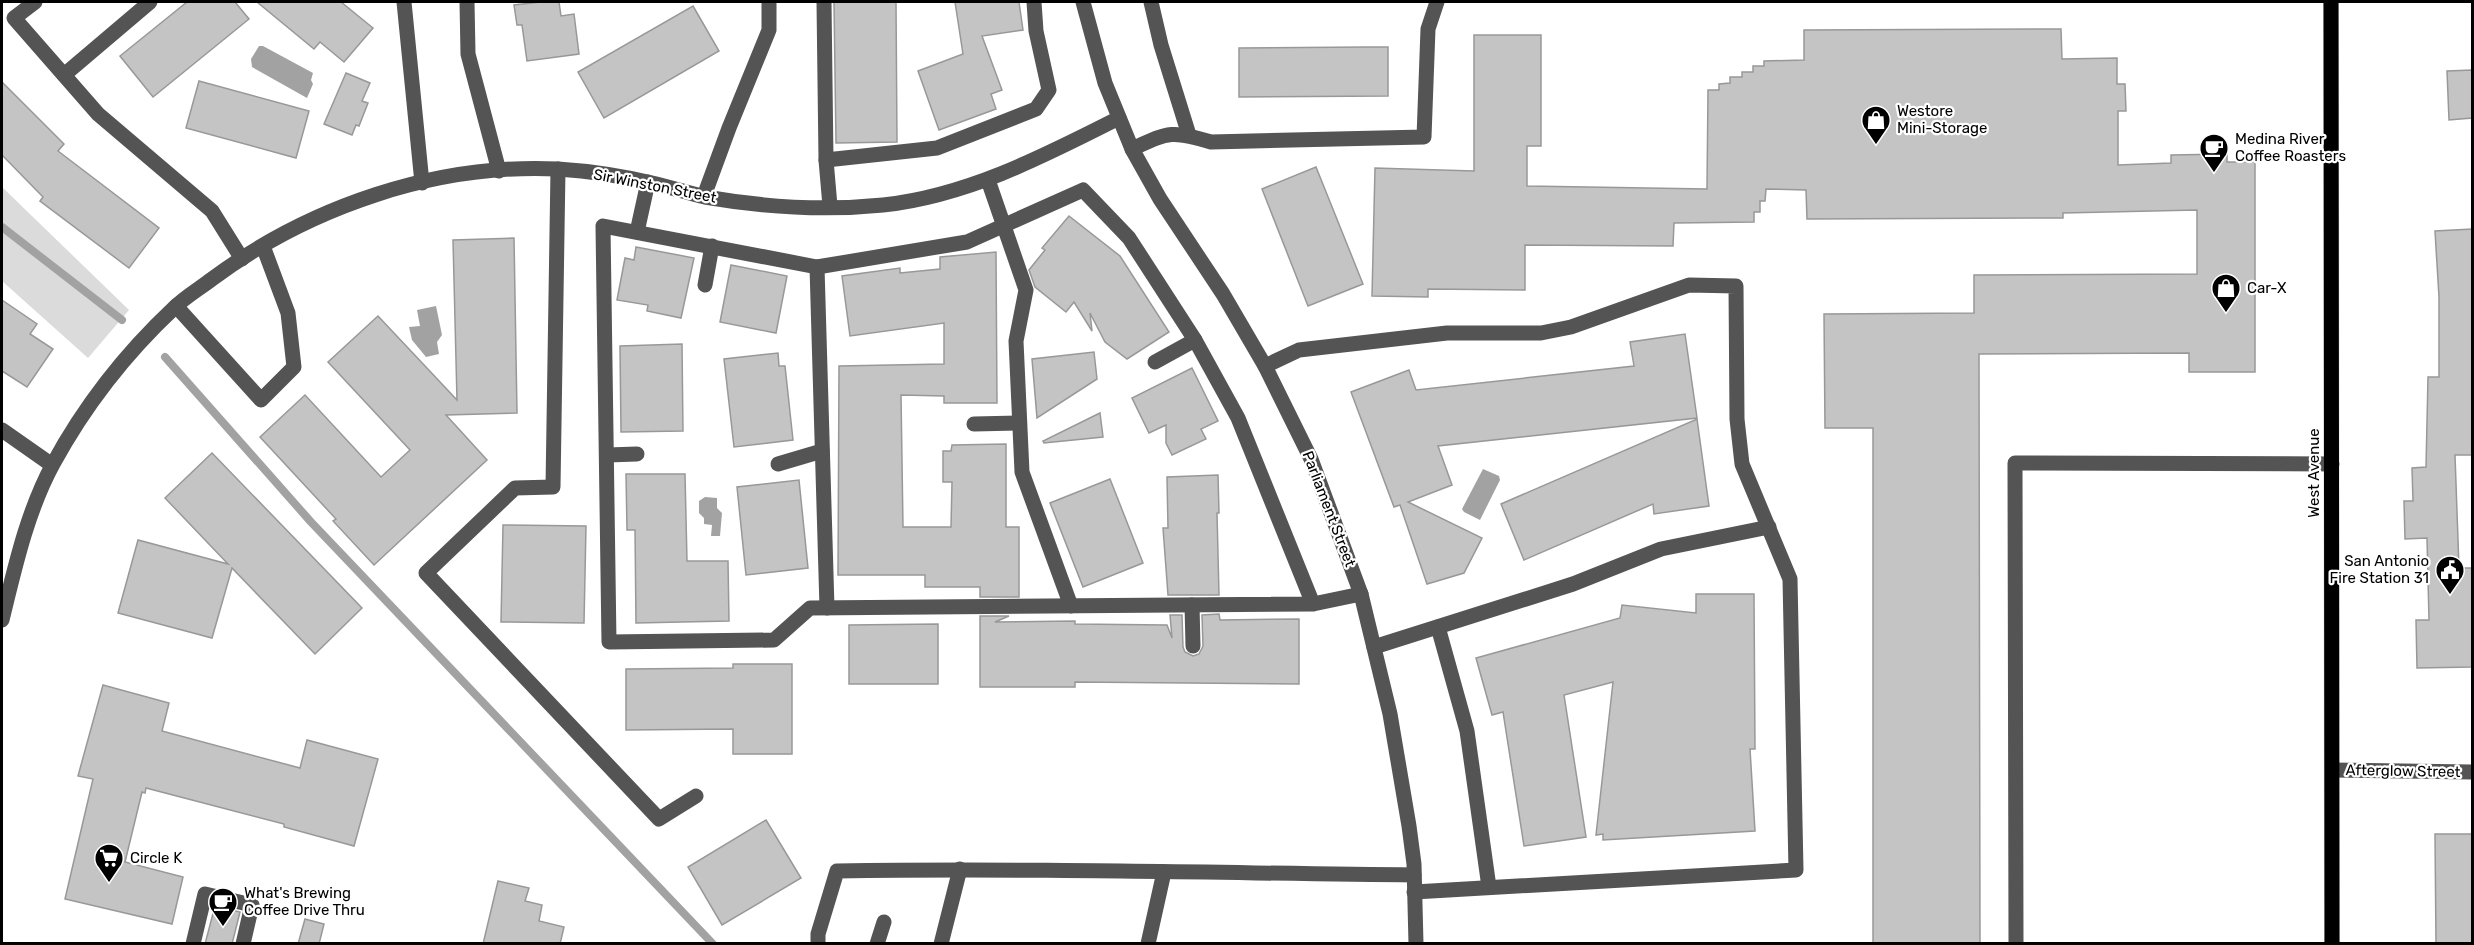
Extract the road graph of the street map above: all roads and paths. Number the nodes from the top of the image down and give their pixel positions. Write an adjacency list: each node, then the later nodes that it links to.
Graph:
1 (35, 2): 12 (street)
2 (150, 2): 12 (street)
3 (404, 2): 21 (street)
4 (467, 2): 18 (street)
5 (769, 2): 22 (street)
6 (824, 2): 16 (street)
7 (1034, 2): 16 (street)
8 (1083, 2): 13 (street, Parliament Street)
9 (1151, 2): 14 (street)
10 (1437, 2): 14 (street)
11 (2331, 2): 42 (main road, West Avenue)
12 (64, 75): 28 (street)
13 (1119, 118): 15 (street, Parliament Street); 19 (street, Sir Winston Street)
14 (1189, 135): 15 (street)
15 (1132, 149): 34 (street, Parliament Street)
16 (826, 160): 23 (street)
17 (558, 169): 18 (street, Sir Winston Street); 20 (street, Sir Winston Street); 56 (street)
18 (500, 171): 21 (street, Sir Winston Street)
19 (988, 180): 23 (street, Sir Winston Street); 24 (street)
20 (648, 182): 22 (street, Sir Winston Street); 25 (street)
21 (422, 183): 26 (street, Sir Winston Street)
22 (704, 196): 23 (street, Sir Winston Street)
23 (830, 207)
24 (1004, 226): 29 (street); 32 (street); 35 (street)
25 (637, 232): 27 (street); 40 (street)
26 (263, 246): 28 (street, Sir Winston Street); 31 (street)
27 (712, 246): 29 (street); 30 (street)
28 (242, 259): 31 (street, Sir Winston Street)
29 (817, 267): 38 (street)
30 (705, 285)
31 (176, 306): 43 (street, Sir Winston Street)
32 (1196, 340): 33 (street); 46 (street)
33 (1155, 362)
34 (1265, 366): 44 (street); 45 (street, Parliament Street)
35 (1019, 423): 36 (street); 48 (street)
36 (974, 424)
37 (2, 430): 43 (street)
38 (822, 451): 41 (street); 49 (street)
39 (637, 454): 40 (street)
40 (607, 455): 49 (street)
41 (778, 464)
42 (2332, 464): 54 (main road, West Avenue); 70 (street)
43 (52, 465): 50 (street, Sir Winston Street)
44 (1769, 527): 51 (street); 60 (street)
45 (1361, 594): 46 (street); 53 (street, Parliament Street)
46 (1313, 603): 47 (street)
47 (1192, 605): 48 (street); 52 (street)
48 (1071, 606): 49 (street)
49 (827, 608)
50 (2, 620)
51 (1438, 627): 53 (street); 60 (street)
52 (1193, 646)
53 (1374, 647): 59 (street, Parliament Street)
54 (2333, 770): 55 (street, Afterglow Street); 71 (main road, West Avenue)
55 (2472, 772)
56 (696, 796)
57 (960, 869): 58 (street); 65 (street); 67 (street)
58 (1164, 872): 59 (street); 68 (street)
59 (1414, 875): 61 (street, Parliament Street)
60 (1489, 888): 61 (street)
61 (1414, 892): 69 (street, Parliament Street)
62 (884, 922): 66 (street)
63 (193, 944): 64 (street)
64 (243, 944)
65 (818, 944)
66 (878, 944)
67 (941, 944)
68 (1148, 944)
69 (1416, 944)
70 (2016, 944)
71 (2332, 944)

